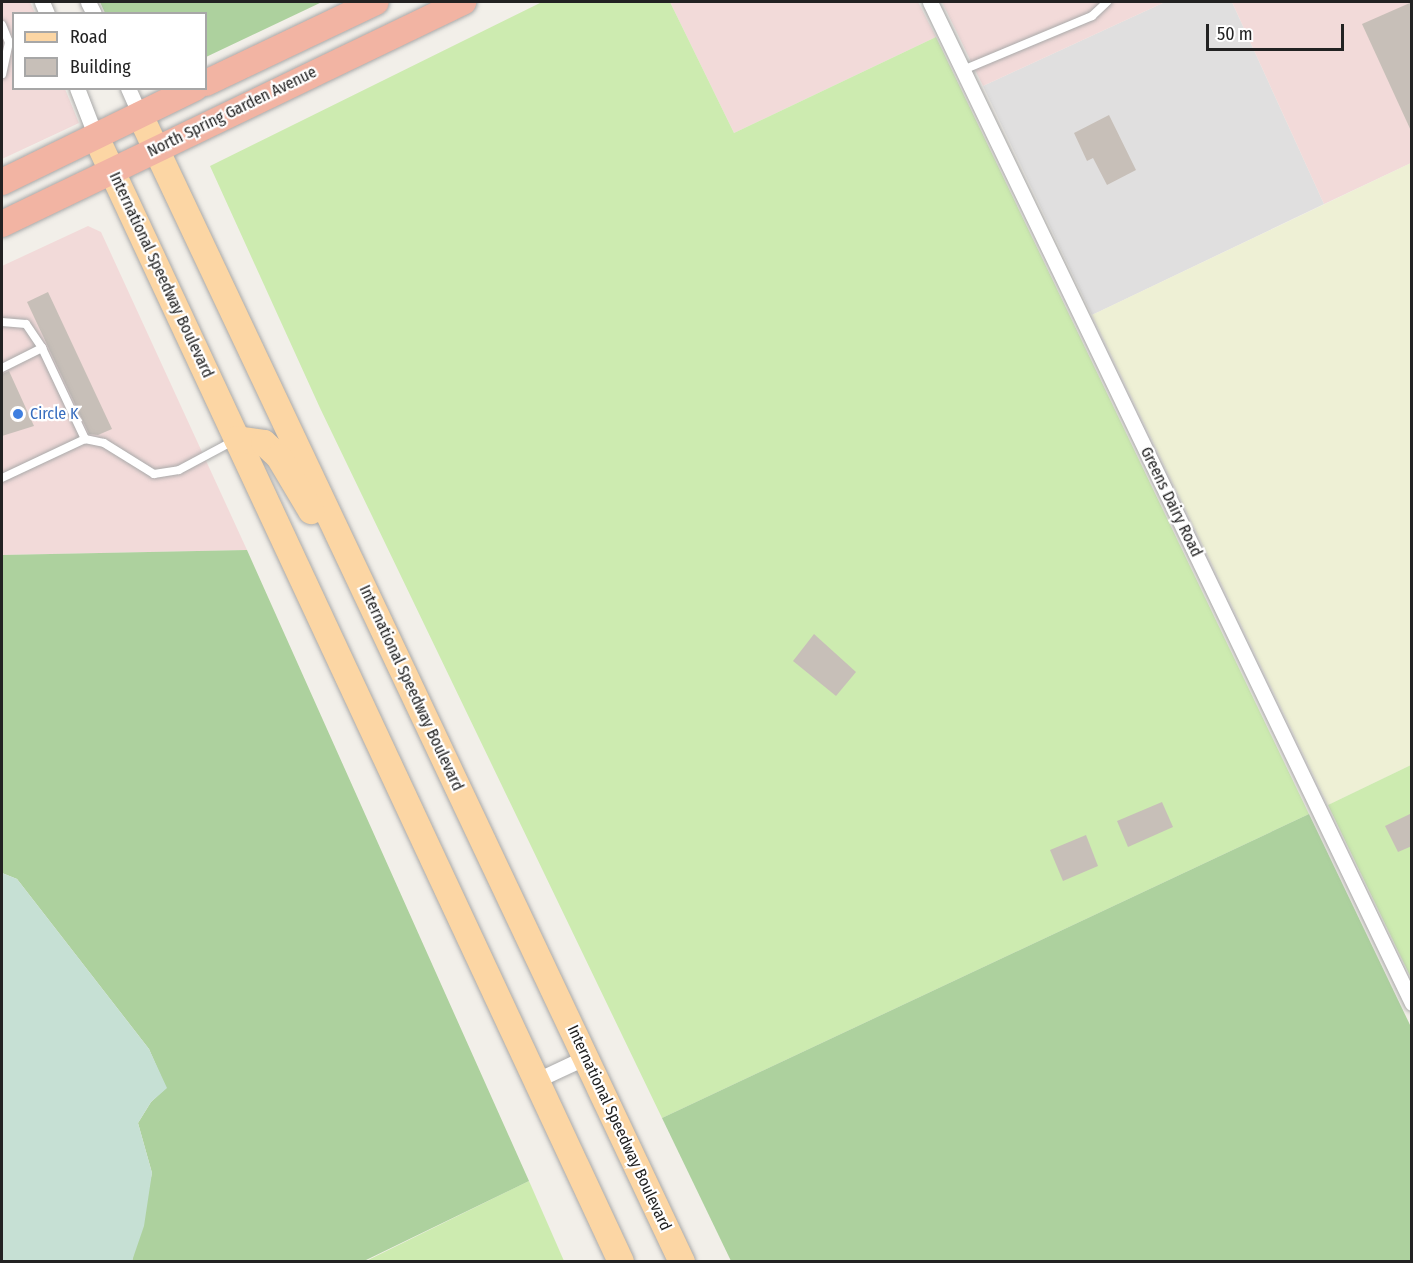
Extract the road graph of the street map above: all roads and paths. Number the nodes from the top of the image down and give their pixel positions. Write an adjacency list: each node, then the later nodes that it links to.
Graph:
1 (376, 2): 8 (highway)
2 (463, 2): 14 (highway, North Spring Garden Avenue)
3 (930, 2): 6 (street, Greens Dairy Road)
4 (1107, 2): 6 (lane)
5 (2, 25): 7 (lane)
6 (963, 70): 25 (street, Greens Dairy Road)
7 (2, 74)
8 (207, 84)
9 (78, 90): 13 (street)
10 (129, 90): 12 (street)
11 (191, 90): 12 (highway)
12 (140, 115): 13 (highway); 14 (main road, International Speedway Boulevard)
13 (96, 137): 15 (main road, International Speedway Boulevard); 16 (highway)
14 (156, 148): 15 (highway, North Spring Garden Avenue); 24 (main road, International Speedway Boulevard)
15 (112, 170): 17 (highway, North Spring Garden Avenue); 22 (main road, International Speedway Boulevard)
16 (2, 182)
17 (2, 224)
18 (2, 322): 19 (lane)
19 (42, 348): 20 (lane); 21 (lane)
20 (2, 368)
21 (85, 439): 22 (lane); 23 (lane)
22 (237, 439): 24 (main road); 27 (main road, International Speedway Boulevard)
23 (2, 478)
24 (401, 667): 26 (main road, International Speedway Boulevard)
25 (1412, 1003)
26 (585, 1057): 27 (street); 29 (main road, International Speedway Boulevard)
27 (537, 1080): 28 (main road, International Speedway Boulevard)
28 (621, 1262)
29 (682, 1262)

